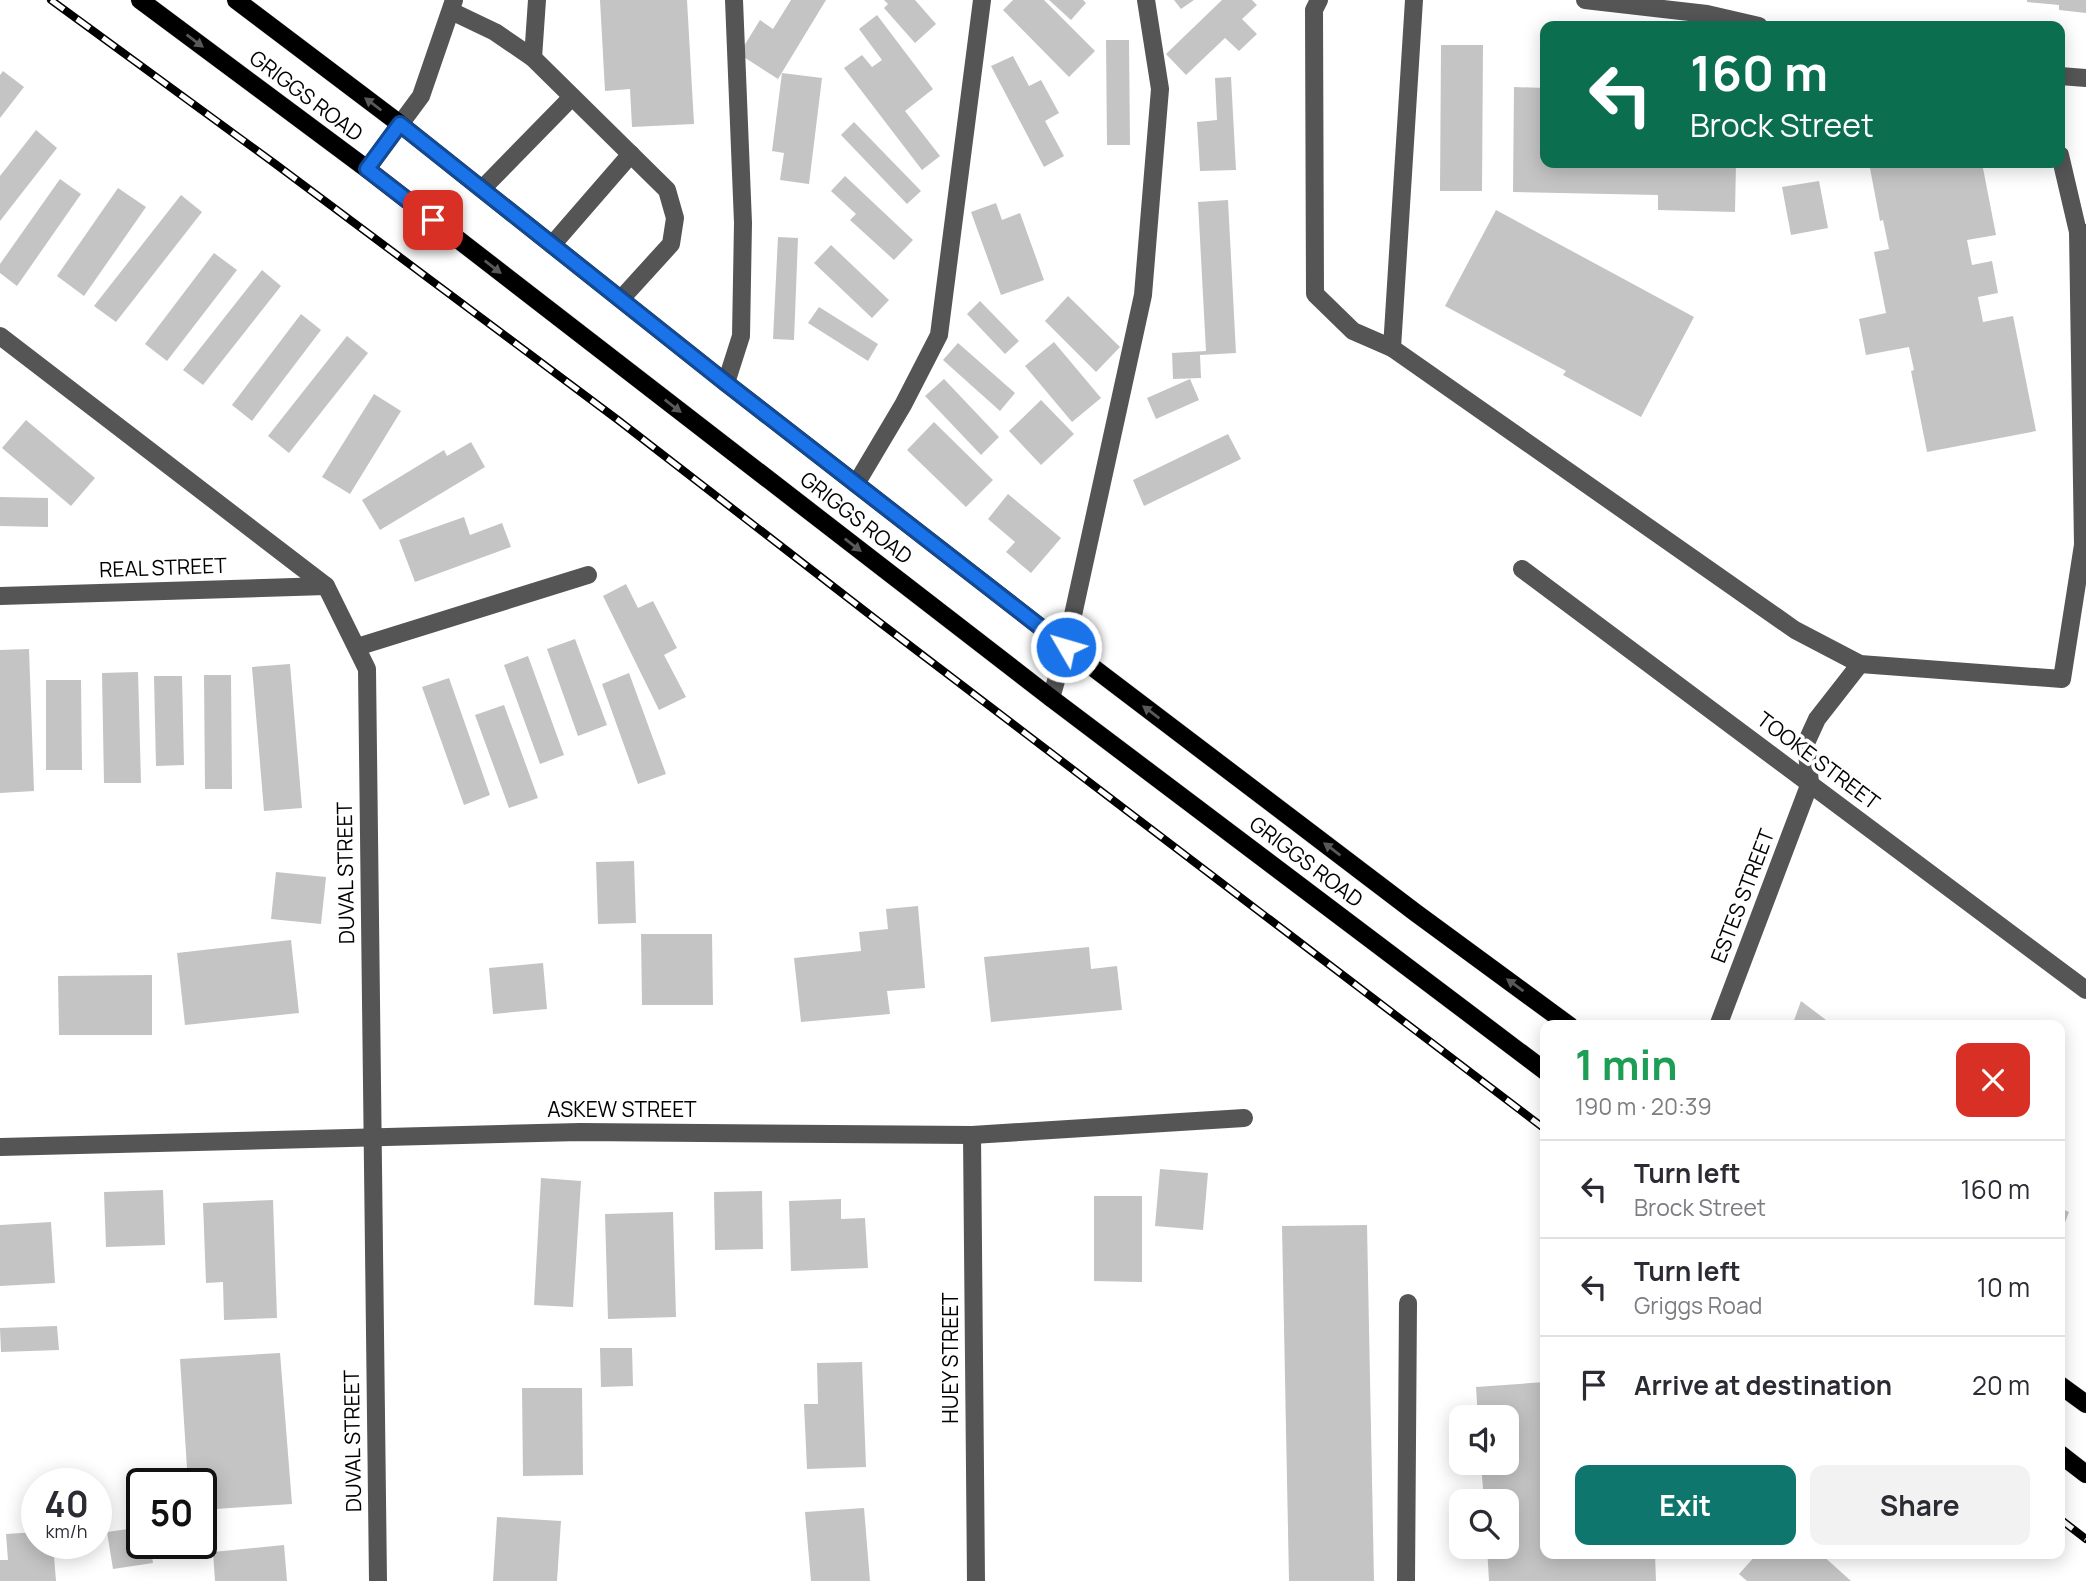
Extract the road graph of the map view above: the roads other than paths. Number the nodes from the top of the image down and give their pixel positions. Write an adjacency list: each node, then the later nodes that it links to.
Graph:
1 (140, 0): 19 (main road, GRIGGS ROAD, one-way to 19)
2 (236, 0): 16 (main road, GRIGGS ROAD, one-way to 2)
3 (537, 0): 12 (street)
4 (734, 0): 26 (street)
5 (982, 0): 27 (street)
6 (1146, 0): 32 (street)
7 (1319, 0): 25 (street)
8 (1414, 0): 25 (street)
9 (1585, 0): 11 (street)
10 (452, 6): 12 (street); 16 (street)
11 (1737, 21)
12 (533, 58): 15 (street)
13 (2065, 76): 14 (street)
14 (2086, 78)
15 (572, 97): 17 (street); 20 (street)
16 (400, 124): 19 (street); 20 (main road, GRIGGS ROAD)
17 (631, 154): 22 (street); 23 (street)
18 (2064, 168): 21 (street)
19 (367, 169): 35 (main road, GRIGGS ROAD, one-way to 35)
20 (482, 189): 22 (main road, GRIGGS ROAD)
21 (2082, 233): 34 (street)
22 (552, 245): 23 (main road, GRIGGS ROAD)
23 (621, 299): 26 (main road, GRIGGS ROAD)
24 (0, 336): 30 (street, DUVAL STREET)
25 (1392, 348): 34 (street)
26 (726, 383): 27 (main road, GRIGGS ROAD)
27 (856, 484): 32 (main road, GRIGGS ROAD)
28 (1522, 569): 36 (street, TOOKE STREET)
29 (588, 575): 33 (street)
30 (326, 586): 31 (street, REAL STREET); 33 (street, DUVAL STREET)
31 (0, 596)
32 (1066, 647): 35 (street); 38 (main road, GRIGGS ROAD, one-way to 32)
33 (357, 648): 43 (street, DUVAL STREET)
34 (1860, 664): 36 (street)
35 (1051, 698): 40 (main road, GRIGGS ROAD)
36 (1810, 783): 37 (street, TOOKE STREET); 39 (street, ESTES STREET)
37 (2086, 990)
38 (1562, 1020)
39 (1720, 1020)
40 (1540, 1067)
41 (1244, 1118): 42 (street, ASKEW STREET)
42 (972, 1135): 43 (street, ASKEW STREET); 51 (street, HUEY STREET)
43 (372, 1138): 44 (street, ASKEW STREET); 50 (street, DUVAL STREET)
44 (0, 1147)
45 (1408, 1303): 52 (street)
46 (2065, 1389): 47 (main road)
47 (2086, 1404)
48 (2065, 1458): 49 (main road)
49 (2086, 1474)
50 (378, 1581)
51 (976, 1581)
52 (1406, 1581)

